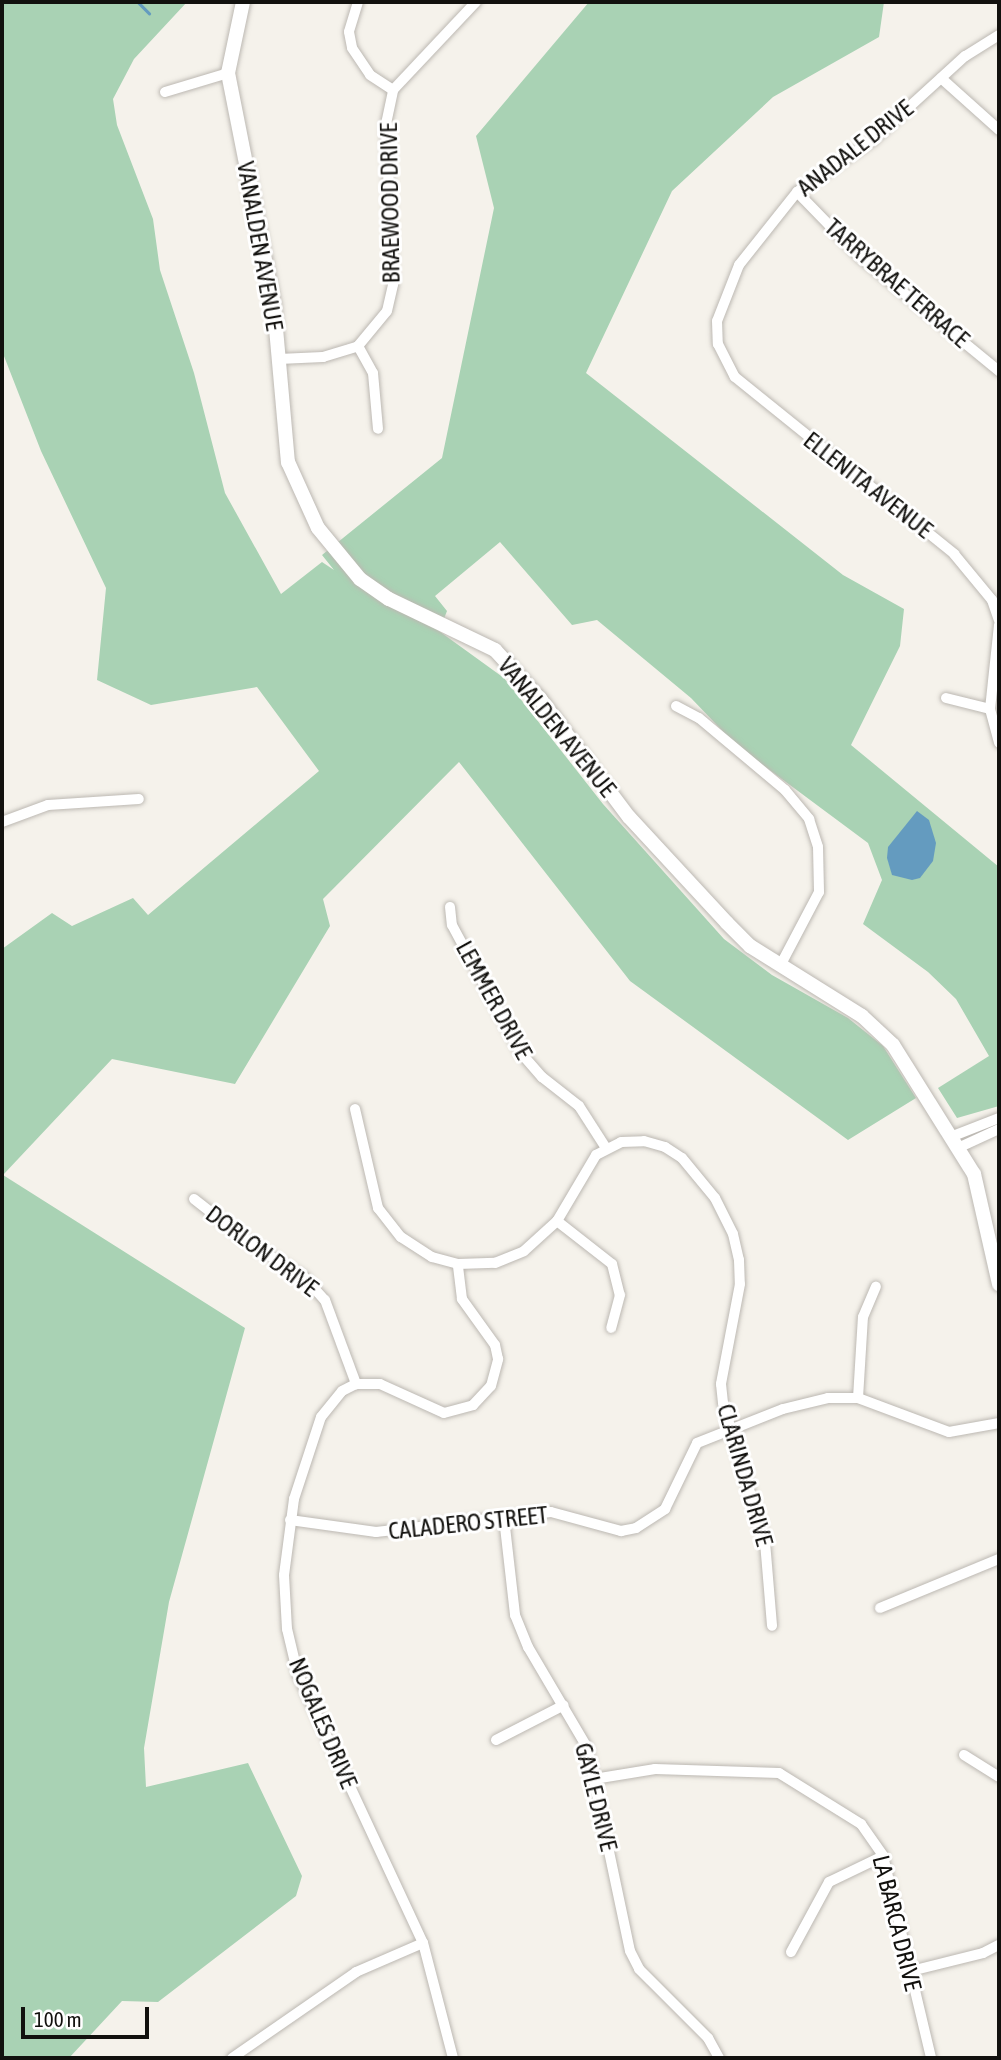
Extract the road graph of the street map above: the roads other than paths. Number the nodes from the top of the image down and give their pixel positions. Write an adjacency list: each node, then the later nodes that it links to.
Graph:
1 (243, 2): 5 (main road, VANALDEN AVENUE)
2 (358, 2): 7 (street)
3 (476, 2): 7 (street, BRAEWOOD DRIVE)
4 (999, 35): 6 (street, ANADALE DRIVE)
5 (228, 73): 8 (street); 12 (main road, VANALDEN AVENUE)
6 (941, 78): 9 (street); 10 (street, ANADALE DRIVE)
7 (393, 90): 11 (street, BRAEWOOD DRIVE)
8 (165, 92)
9 (999, 130)
10 (797, 192): 13 (street, ANADALE DRIVE); 14 (street, TARRYBRAE TERRACE)
11 (358, 346): 12 (street); 15 (street)
12 (279, 359): 24 (main road, VANALDEN AVENUE)
13 (725, 360): 16 (street, ELLENITA AVENUE)
14 (999, 370)
15 (378, 429)
16 (999, 623): 19 (street, ELLENITA AVENUE)
17 (946, 698): 19 (street)
18 (676, 706): 24 (street)
19 (990, 709): 20 (street, ELLENITA AVENUE)
20 (999, 743)
21 (139, 799): 22 (street)
22 (2, 822)
23 (450, 908): 29 (street, LEMMER DRIVE)
24 (780, 966): 28 (main road, VANALDEN AVENUE)
25 (355, 1109): 32 (street)
26 (999, 1118): 28 (street)
27 (999, 1129): 28 (street)
28 (957, 1141): 33 (main road, VANALDEN AVENUE)
29 (606, 1147): 31 (street); 39 (street, CLARINDA DRIVE)
30 (194, 1199): 36 (street, DORLON DRIVE)
31 (557, 1221): 32 (street); 35 (street)
32 (458, 1264): 36 (street)
33 (999, 1284)
34 (876, 1287): 37 (street)
35 (611, 1328)
36 (356, 1384): 41 (street, NOGALES DRIVE)
37 (858, 1398): 38 (street, CALADERO STREET); 39 (street, CALADERO STREET)
38 (999, 1423)
39 (730, 1428): 40 (street, CALADERO STREET); 44 (street, CLARINDA DRIVE)
40 (504, 1518): 41 (street, CALADERO STREET); 45 (street, GAYLE DRIVE)
41 (290, 1520): 51 (street, NOGALES DRIVE)
42 (999, 1559): 43 (street)
43 (880, 1608)
44 (772, 1626)
45 (564, 1705): 46 (street); 49 (street, GAYLE DRIVE)
46 (496, 1740)
47 (964, 1755): 48 (street)
48 (999, 1777)
49 (594, 1779): 50 (street, LA BARCA DRIVE); 58 (street, GAYLE DRIVE)
50 (883, 1856): 53 (street); 54 (street, LA BARCA DRIVE)
51 (423, 1943): 55 (street); 57 (street, NOGALES DRIVE)
52 (999, 1945): 54 (street)
53 (791, 1952)
54 (911, 1971): 59 (street, LA BARCA DRIVE)
55 (245, 2054): 56 (street)
56 (232, 2058)
57 (453, 2058)
58 (719, 2058)
59 (931, 2058)

